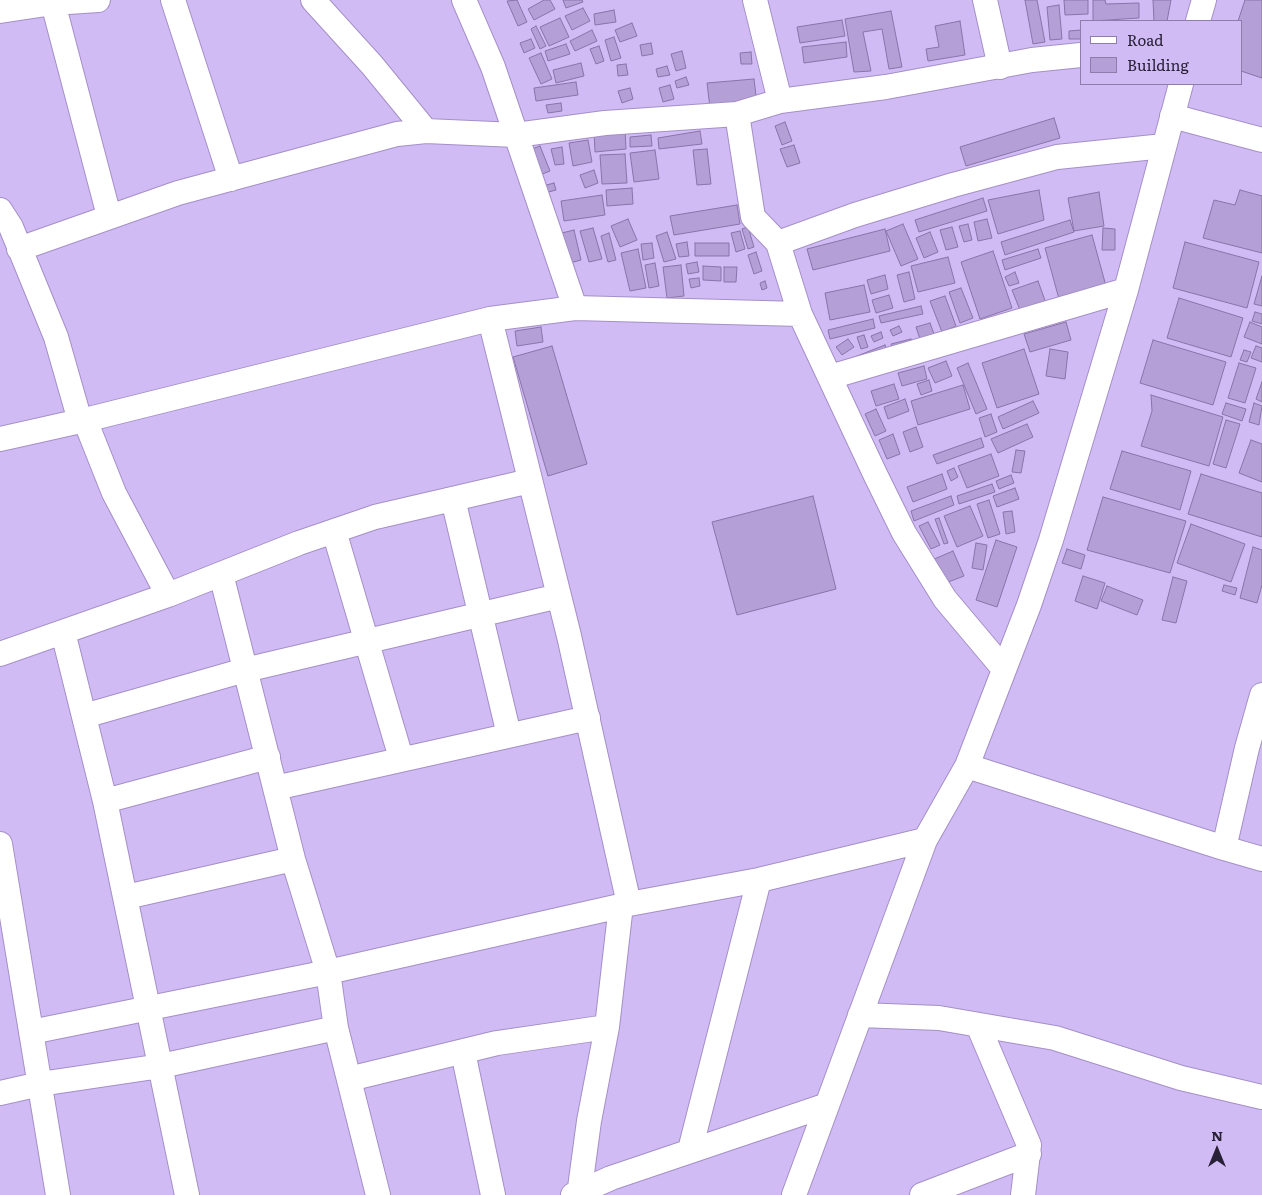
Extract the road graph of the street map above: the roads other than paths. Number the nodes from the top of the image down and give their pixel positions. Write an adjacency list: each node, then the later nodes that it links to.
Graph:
1 (95, 0): 8 (street)
2 (173, 0): 21 (street)
3 (313, 0): 17 (street)
4 (464, 0): 18 (street)
5 (755, 0): 14 (street)
6 (985, 0): 12 (street)
7 (1204, 0): 10 (street)
8 (53, 3): 9 (street); 23 (street)
9 (0, 12)
10 (1198, 20)
11 (1080, 55): 12 (street)
12 (1000, 67): 14 (street)
13 (1181, 85): 16 (street)
14 (780, 101): 15 (street)
15 (737, 114): 18 (street); 24 (street)
16 (1172, 116): 19 (street); 20 (street)
17 (426, 131): 18 (street); 21 (street)
18 (516, 135): 27 (street)
19 (1262, 140)
20 (1164, 146): 24 (street); 26 (street)
21 (232, 179): 23 (street)
22 (0, 210): 25 (street)
23 (109, 216): 25 (street)
24 (778, 243): 28 (street)
25 (19, 249): 31 (street)
26 (1126, 290): 30 (street); 43 (street)
27 (575, 308): 28 (street); 29 (street)
28 (800, 314): 30 (street)
29 (490, 319): 31 (street); 33 (street)
30 (830, 377): 43 (street)
31 (82, 420): 32 (street); 37 (street)
32 (0, 439)
33 (530, 481): 34 (street); 38 (street)
34 (453, 499): 35 (street); 39 (street)
35 (334, 531): 36 (street); 41 (street)
36 (221, 574): 37 (street); 44 (street)
37 (168, 595): 40 (street)
38 (559, 596): 39 (street); 47 (street)
39 (480, 614): 41 (street); 48 (street)
40 (63, 632): 42 (street); 46 (street)
41 (366, 640): 44 (street); 50 (street)
42 (0, 654)
43 (1003, 668): 51 (street)
44 (246, 670): 46 (street); 49 (street)
45 (1262, 695): 56 (street)
46 (84, 716): 53 (street)
47 (588, 718): 48 (street); 61 (street)
48 (509, 735): 50 (street)
49 (268, 757): 52 (street); 53 (street)
50 (401, 758): 52 (street)
51 (967, 766): 54 (street); 56 (street)
52 (275, 788): 57 (street)
53 (104, 801): 60 (street)
54 (925, 840): 59 (street); 64 (street)
55 (0, 844): 68 (street)
56 (1224, 848): 58 (street)
57 (293, 859): 60 (street); 62 (street)
58 (1262, 859)
59 (759, 880): 61 (street); 76 (street)
60 (126, 897): 63 (street)
61 (625, 905): 62 (street); 66 (street)
62 (328, 972): 63 (street); 67 (street)
63 (148, 1010): 68 (street); 70 (street)
64 (860, 1015): 65 (street); 75 (street)
65 (978, 1025): 74 (street); 77 (street)
66 (607, 1027): 69 (street); 78 (street)
67 (336, 1028): 70 (street); 71 (street)
68 (31, 1032): 72 (street)
69 (464, 1052): 71 (street); 82 (street)
70 (161, 1066): 72 (street); 80 (street)
71 (349, 1080): 81 (street)
72 (40, 1084): 73 (street); 79 (street)
73 (0, 1092)
74 (1262, 1097)
75 (827, 1105): 76 (street); 83 (street)
76 (690, 1150): 78 (street)
77 (1028, 1154): 84 (street); 85 (street)
78 (577, 1194)
79 (58, 1195)
80 (187, 1195)
81 (378, 1195)
82 (493, 1195)
83 (794, 1195)
84 (922, 1195)
85 (1023, 1195)

